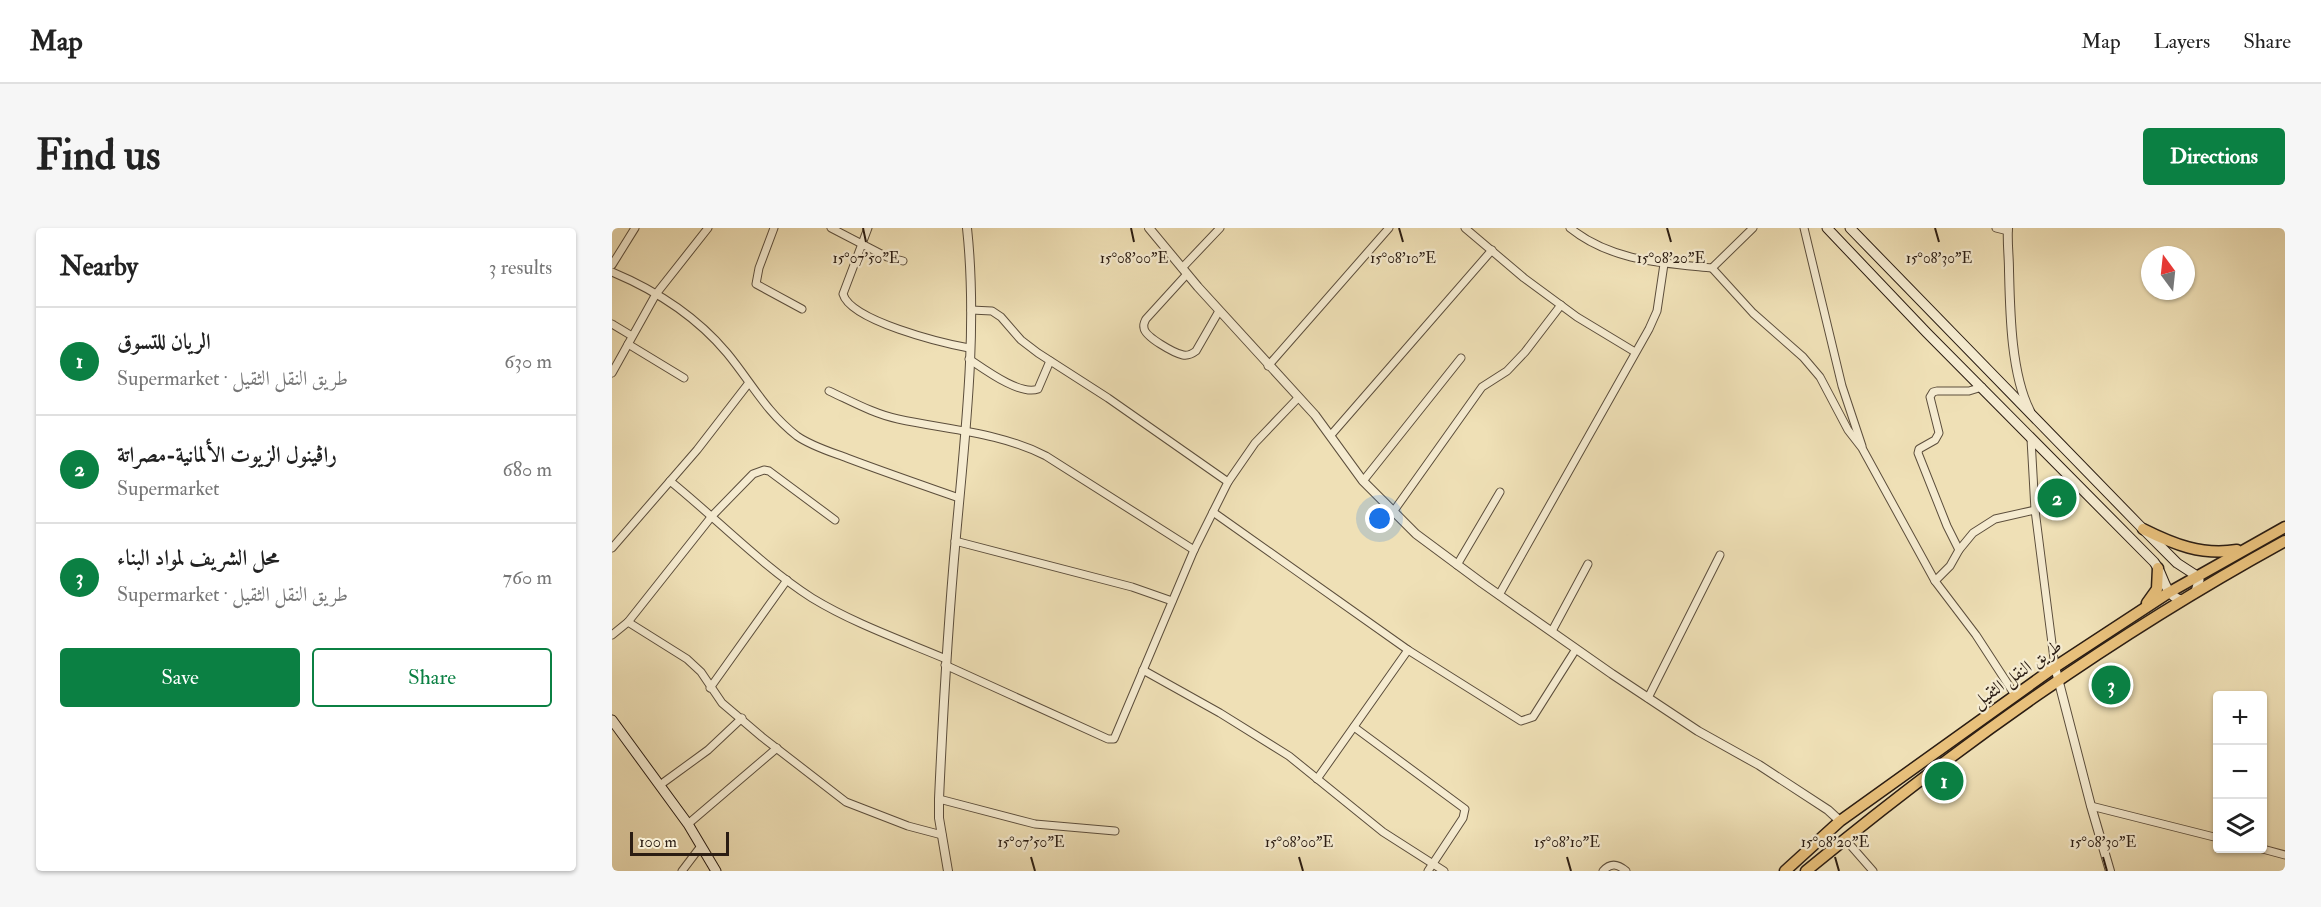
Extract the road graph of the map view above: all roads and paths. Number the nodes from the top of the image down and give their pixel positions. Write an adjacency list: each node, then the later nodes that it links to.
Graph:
1 (635, 228): 23 (street)
2 (708, 228): 25 (street)
3 (774, 228): 27 (street)
4 (831, 228): 18 (street)
5 (868, 228): 18 (street)
6 (967, 228): 28 (street)
7 (1149, 228): 24 (street)
8 (1220, 228): 24 (street)
9 (1389, 228): 38 (street)
10 (1465, 228): 19 (street)
11 (1570, 228): 21 (street)
12 (1753, 228): 22 (street)
13 (1804, 228): 49 (street)
14 (1827, 228): 42 (main road)
15 (1850, 228): 45 (main road)
16 (1996, 228): 17 (street)
17 (2008, 230): 45 (street)
18 (863, 244): 20 (street); 33 (street)
19 (1492, 250): 26 (street); 47 (street)
20 (903, 261)
21 (1664, 264): 22 (street); 34 (street)
22 (1712, 268): 49 (street)
23 (612, 271): 25 (street)
24 (1184, 271): 29 (street); 29 (street)
25 (656, 294): 31 (street); 41 (street)
26 (1561, 304): 34 (street); 57 (street)
27 (802, 309)
28 (970, 310): 33 (street); 37 (street)
29 (1219, 311): 38 (street)
30 (612, 324): 31 (street)
31 (632, 336): 32 (street)
32 (628, 344): 39 (street); 40 (street)
33 (969, 348): 36 (street)
34 (1635, 352): 77 (street)
35 (1461, 358): 51 (street)
36 (969, 359): 37 (street); 46 (street)
37 (1050, 361): 52 (street)
38 (1268, 366): 44 (street)
39 (612, 373)
40 (684, 378)
41 (748, 384): 50 (street); 54 (street)
42 (1982, 387): 48 (main road); 67 (street)
43 (829, 391): 46 (street)
44 (1298, 398): 47 (street); 52 (street)
45 (2033, 417): 61 (main road)
46 (965, 430): 54 (street); 66 (street)
47 (1330, 435): 51 (street)
48 (2031, 439): 55 (street); 71 (main road)
49 (1862, 448): 74 (street)
50 (670, 481): 58 (street); 64 (street)
51 (1363, 481): 57 (street)
52 (1228, 482): 56 (street)
53 (1500, 492): 70 (street)
54 (959, 498): 63 (street)
55 (2035, 510): 67 (street); 87 (street)
56 (1213, 512): 66 (street); 85 (street)
57 (1393, 512): 70 (street)
58 (712, 516): 59 (street); 73 (street); 81 (street)
59 (835, 520)
60 (2285, 527): 65 (highway, طريق النقل الثقيل)
61 (2143, 529): 65 (highway); 72 (main road)
62 (2285, 540): 75 (highway, طريق النقل الثقيل)
63 (955, 541): 79 (street); 86 (street)
64 (612, 548)
65 (2246, 548): 72 (highway, طريق النقل الثقيل)
66 (1194, 550): 79 (street)
67 (1959, 550): 74 (street)
68 (1720, 555): 92 (street)
69 (1588, 564): 82 (street)
70 (1457, 565): 77 (street)
71 (2158, 568): 76 (main road); 80 (highway)
72 (2197, 576): 75 (main road); 76 (highway, طريق النقل الثقيل)
73 (787, 580): 86 (street); 90 (street)
74 (1935, 581): 91 (street)
75 (2196, 592): 78 (highway, طريق النقل الثقيل)
76 (2168, 593): 78 (main road); 80 (highway, طريق النقل الثقيل)
77 (1498, 595): 82 (street)
78 (2181, 600): 89 (highway, طريق النقل الثقيل)
79 (1172, 601): 88 (street)
80 (2142, 609): 87 (highway, طريق النقل الثقيل)
81 (628, 622): 83 (street); 90 (street)
82 (1552, 631): 84 (street)
83 (612, 635)
84 (1576, 649): 85 (street); 92 (street)
85 (1408, 650): 95 (street)
86 (945, 662): 88 (street); 99 (street)
87 (2055, 667): 89 (street); 91 (highway, طريق النقل الثقيل)
88 (1143, 670): 97 (street)
89 (2058, 678): 100 (street); 106 (highway, طريق النقل الثقيل)
90 (710, 688): 93 (street)
91 (2015, 695): 101 (highway, طريق النقل الثقيل)
92 (1648, 698): 101 (street)
93 (742, 718): 96 (street); 98 (street)
94 (612, 720): 98 (main road)
95 (1354, 727): 97 (street); 110 (street)
96 (777, 748): 102 (street); 104 (street)
97 (1317, 779): 110 (street)
98 (660, 785): 102 (main road)
99 (939, 799): 103 (street); 104 (street)
100 (2091, 806): 105 (street); 121 (street)
101 (1840, 821): 118 (highway, طريق النقل الثقيل)
102 (688, 824): 107 (main road)
103 (1115, 831)
104 (942, 835): 113 (street)
105 (2213, 837)
106 (1845, 838): 119 (highway, طريق النقل الثقيل); 120 (street)
107 (701, 846): 111 (street); 112 (main road)
108 (2267, 851): 109 (street)
109 (2285, 855)
110 (1433, 863): 114 (street); 115 (street)
111 (682, 871)
112 (716, 871)
113 (948, 871)
114 (1428, 871)
115 (1444, 871)
116 (1603, 871): 117 (street)
117 (1626, 871)
118 (1785, 871)
119 (1806, 871)
120 (1873, 871)
121 (2110, 871)

